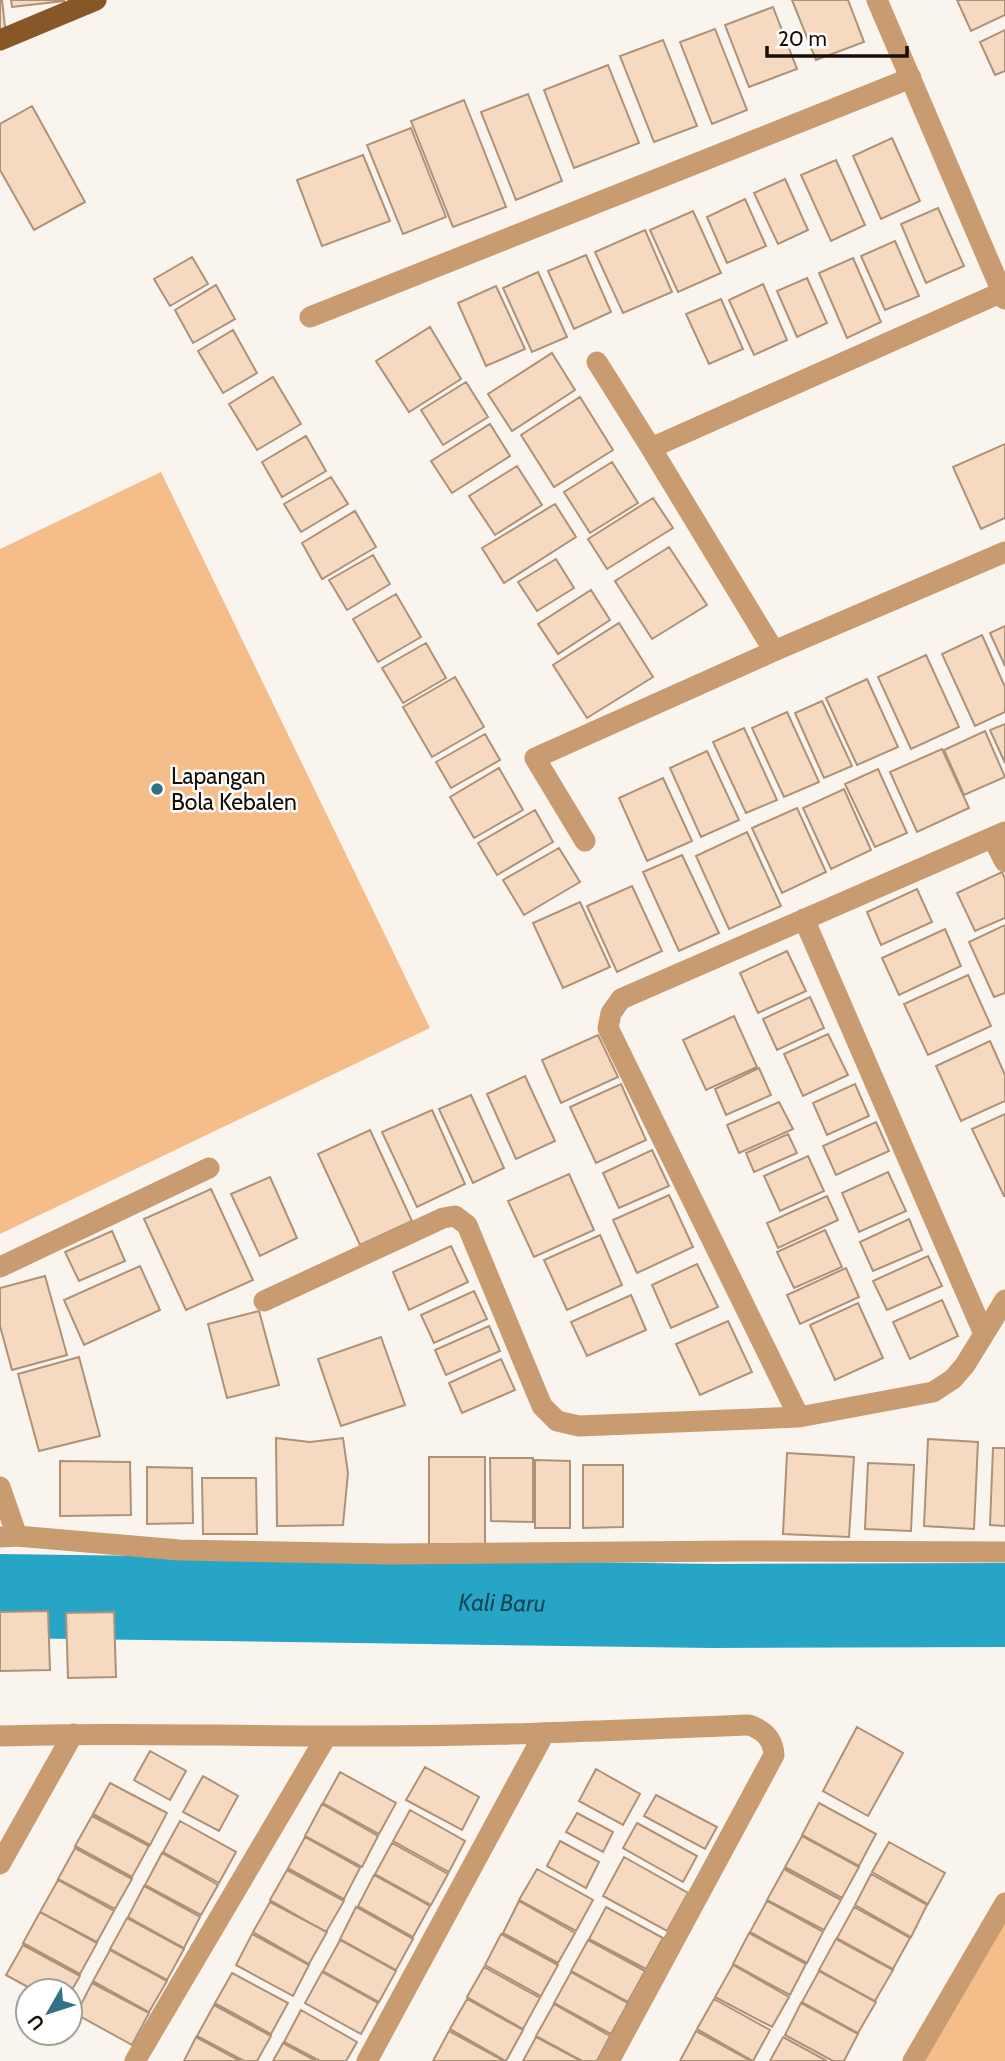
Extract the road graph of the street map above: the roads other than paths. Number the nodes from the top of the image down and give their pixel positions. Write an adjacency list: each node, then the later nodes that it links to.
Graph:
1 (96, 0): 3 (main road)
2 (877, 0): 4 (street)
3 (0, 40)
4 (911, 78): 5 (street); 6 (street)
5 (1004, 296): 8 (street)
6 (310, 317)
7 (597, 362): 8 (street)
8 (651, 448): 10 (street)
9 (1005, 552): 10 (street)
10 (774, 652): 12 (street)
11 (999, 836): 13 (street); 14 (street)
12 (585, 841)
13 (1005, 862)
14 (804, 919): 19 (street); 20 (street)
15 (209, 1168): 16 (street)
16 (0, 1267)
17 (1005, 1300): 19 (street)
18 (264, 1301): 20 (street)
19 (984, 1334): 20 (street)
20 (799, 1417)
21 (0, 1487): 22 (street)
22 (8, 1537): 23 (street)
23 (1005, 1552)
24 (73, 1734): 26 (street); 27 (street); 28 (street)
25 (544, 1734): 27 (street); 31 (street); 32 (street)
26 (0, 1736)
27 (326, 1737): 30 (street)
28 (0, 1864)
29 (1005, 1903): 33 (street)
30 (135, 2061)
31 (367, 2061)
32 (609, 2061)
33 (913, 2061)

